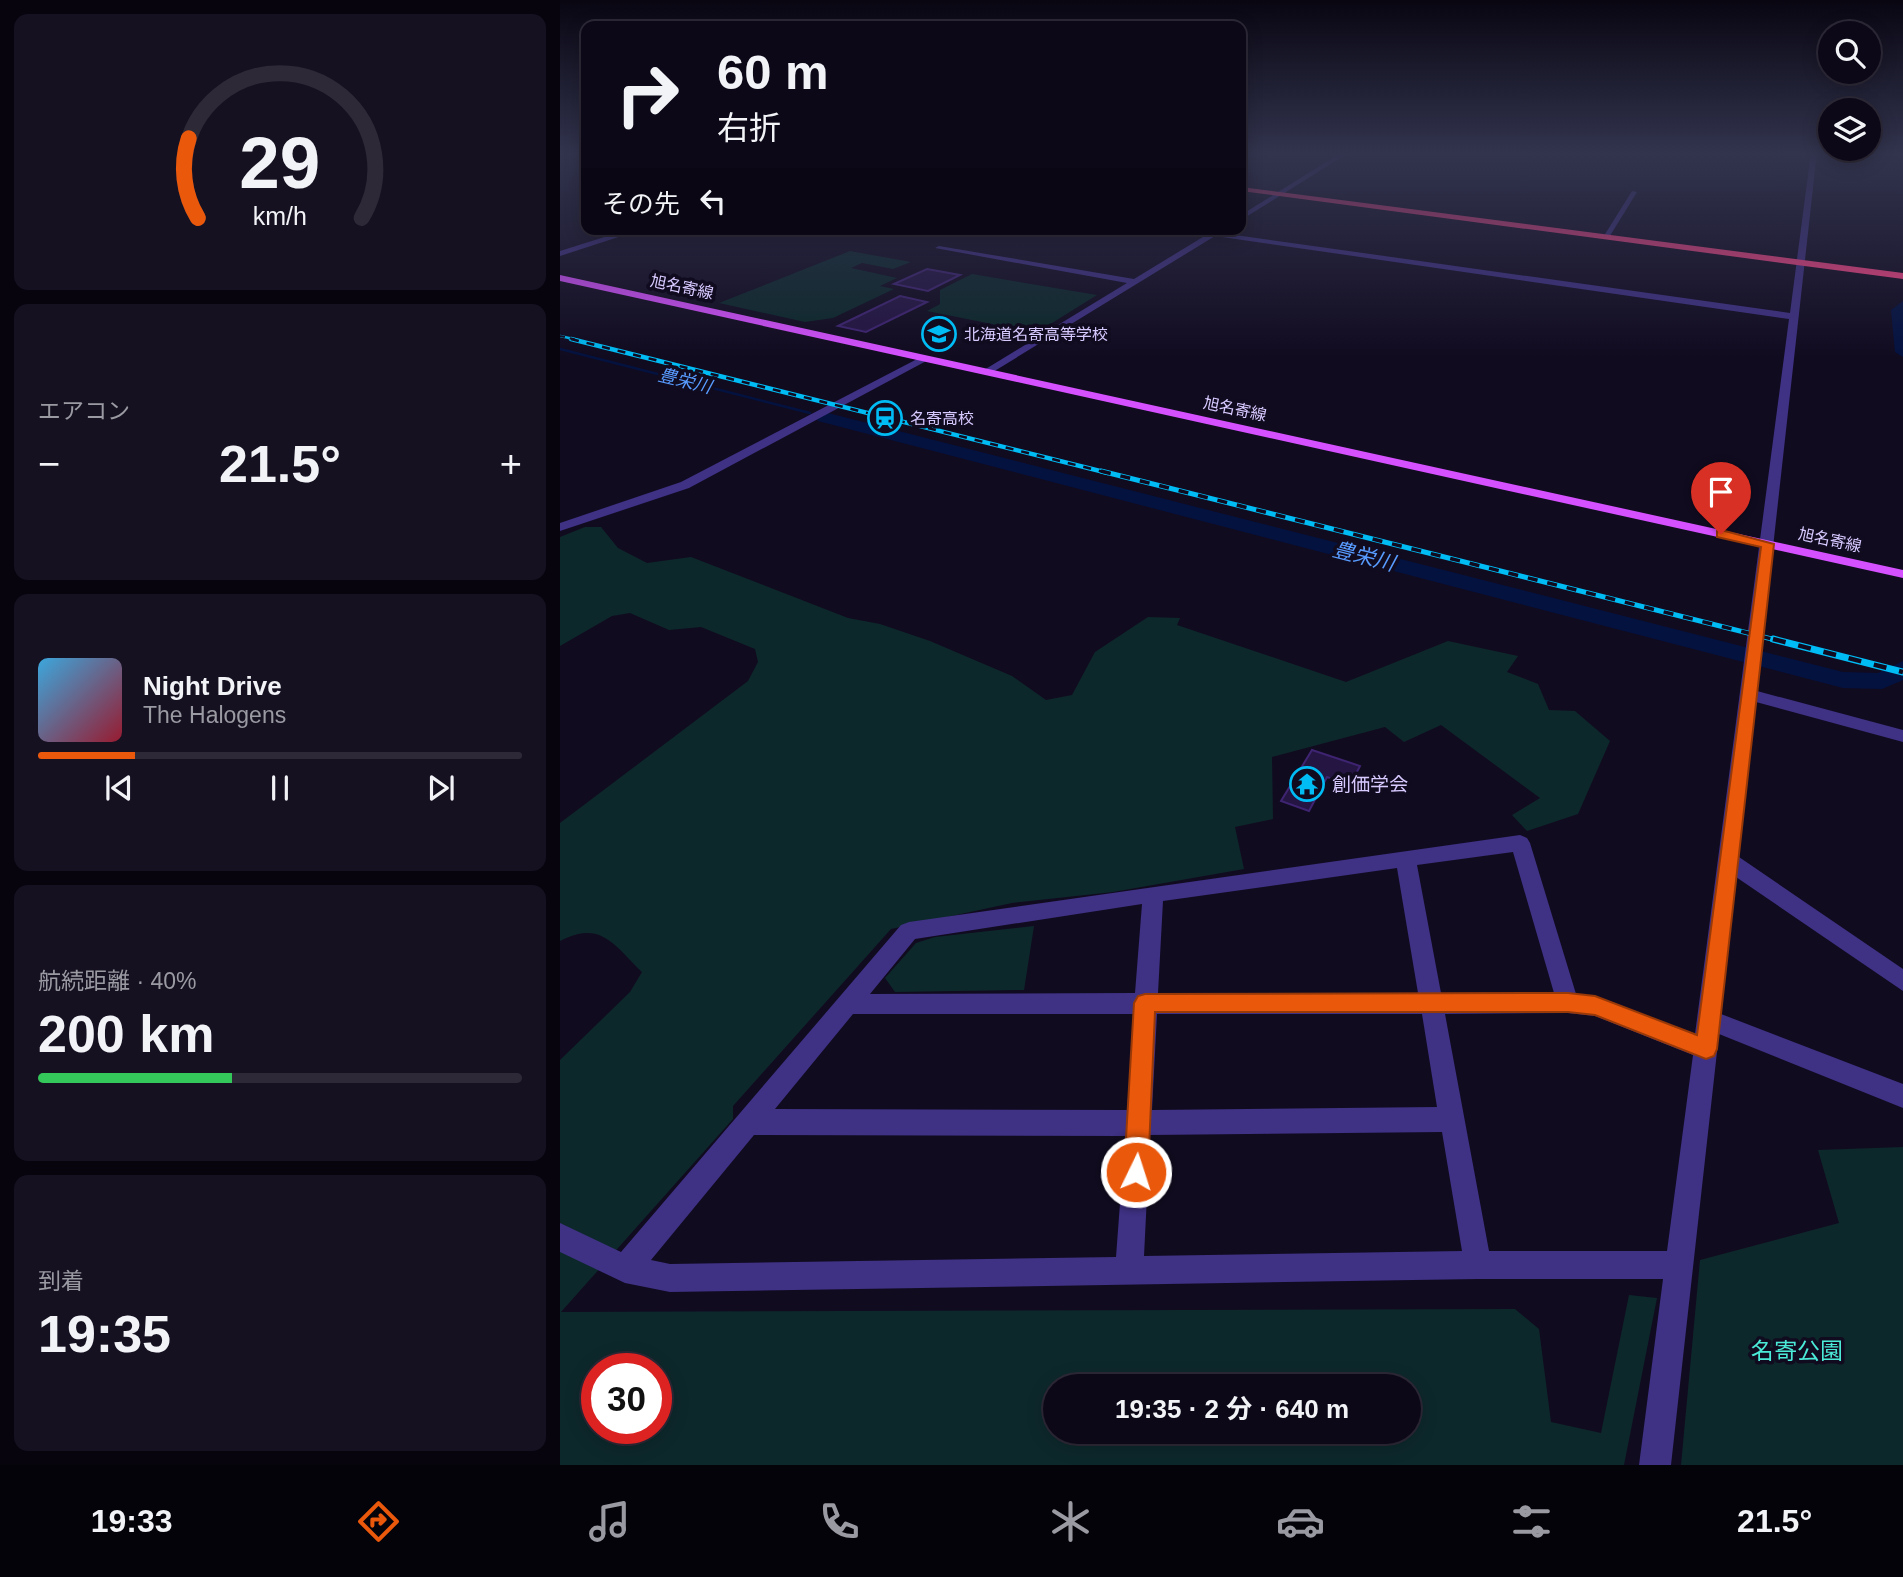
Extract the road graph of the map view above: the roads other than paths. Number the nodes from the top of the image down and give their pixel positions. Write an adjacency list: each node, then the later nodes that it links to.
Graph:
1 (1479, 220): 7 (highway)
2 (1616, 220): 7 (street)
3 (1806, 220): 10 (street)
4 (620, 235): 9 (street)
5 (1213, 235): 13 (street)
6 (1238, 235): 14 (street)
7 (1605, 237): 10 (highway)
8 (939, 248): 13 (street)
9 (560, 254)
10 (1801, 262): 11 (highway); 14 (street)
11 (1903, 276)
12 (560, 278): 15 (main road, 旭名寄線)
13 (1136, 282): 16 (street)
14 (1795, 317): 18 (street)
15 (925, 359): 16 (main road, 旭名寄線); 17 (street)
16 (988, 372): 18 (main road, 旭名寄線)
17 (560, 527)
18 (1768, 544): 19 (main road, 旭名寄線); 20 (street)
19 (1903, 574)
20 (1750, 695): 21 (street); 23 (street)
21 (1903, 736)
22 (1406, 860): 24 (street); 27 (street); 28 (street)
23 (1730, 862): 25 (street); 30 (street)
24 (1153, 894): 26 (street); 29 (street)
25 (1903, 981)
26 (1145, 1003): 27 (street); 29 (street); 35 (street)
27 (1431, 1003): 28 (street); 33 (street)
28 (1568, 1003): 31 (street)
29 (848, 1004): 34 (street)
30 (1710, 1020): 31 (street); 32 (street)
31 (1706, 1049): 38 (street)
32 (1903, 1096)
33 (1450, 1119): 35 (street); 37 (street)
34 (747, 1122): 35 (street); 39 (street)
35 (1140, 1123): 40 (street)
36 (560, 1237): 39 (street)
37 (1478, 1265): 38 (street); 40 (street)
38 (1679, 1265): 41 (street)
39 (625, 1269): 40 (street)
40 (1129, 1270)
41 (1655, 1465)

